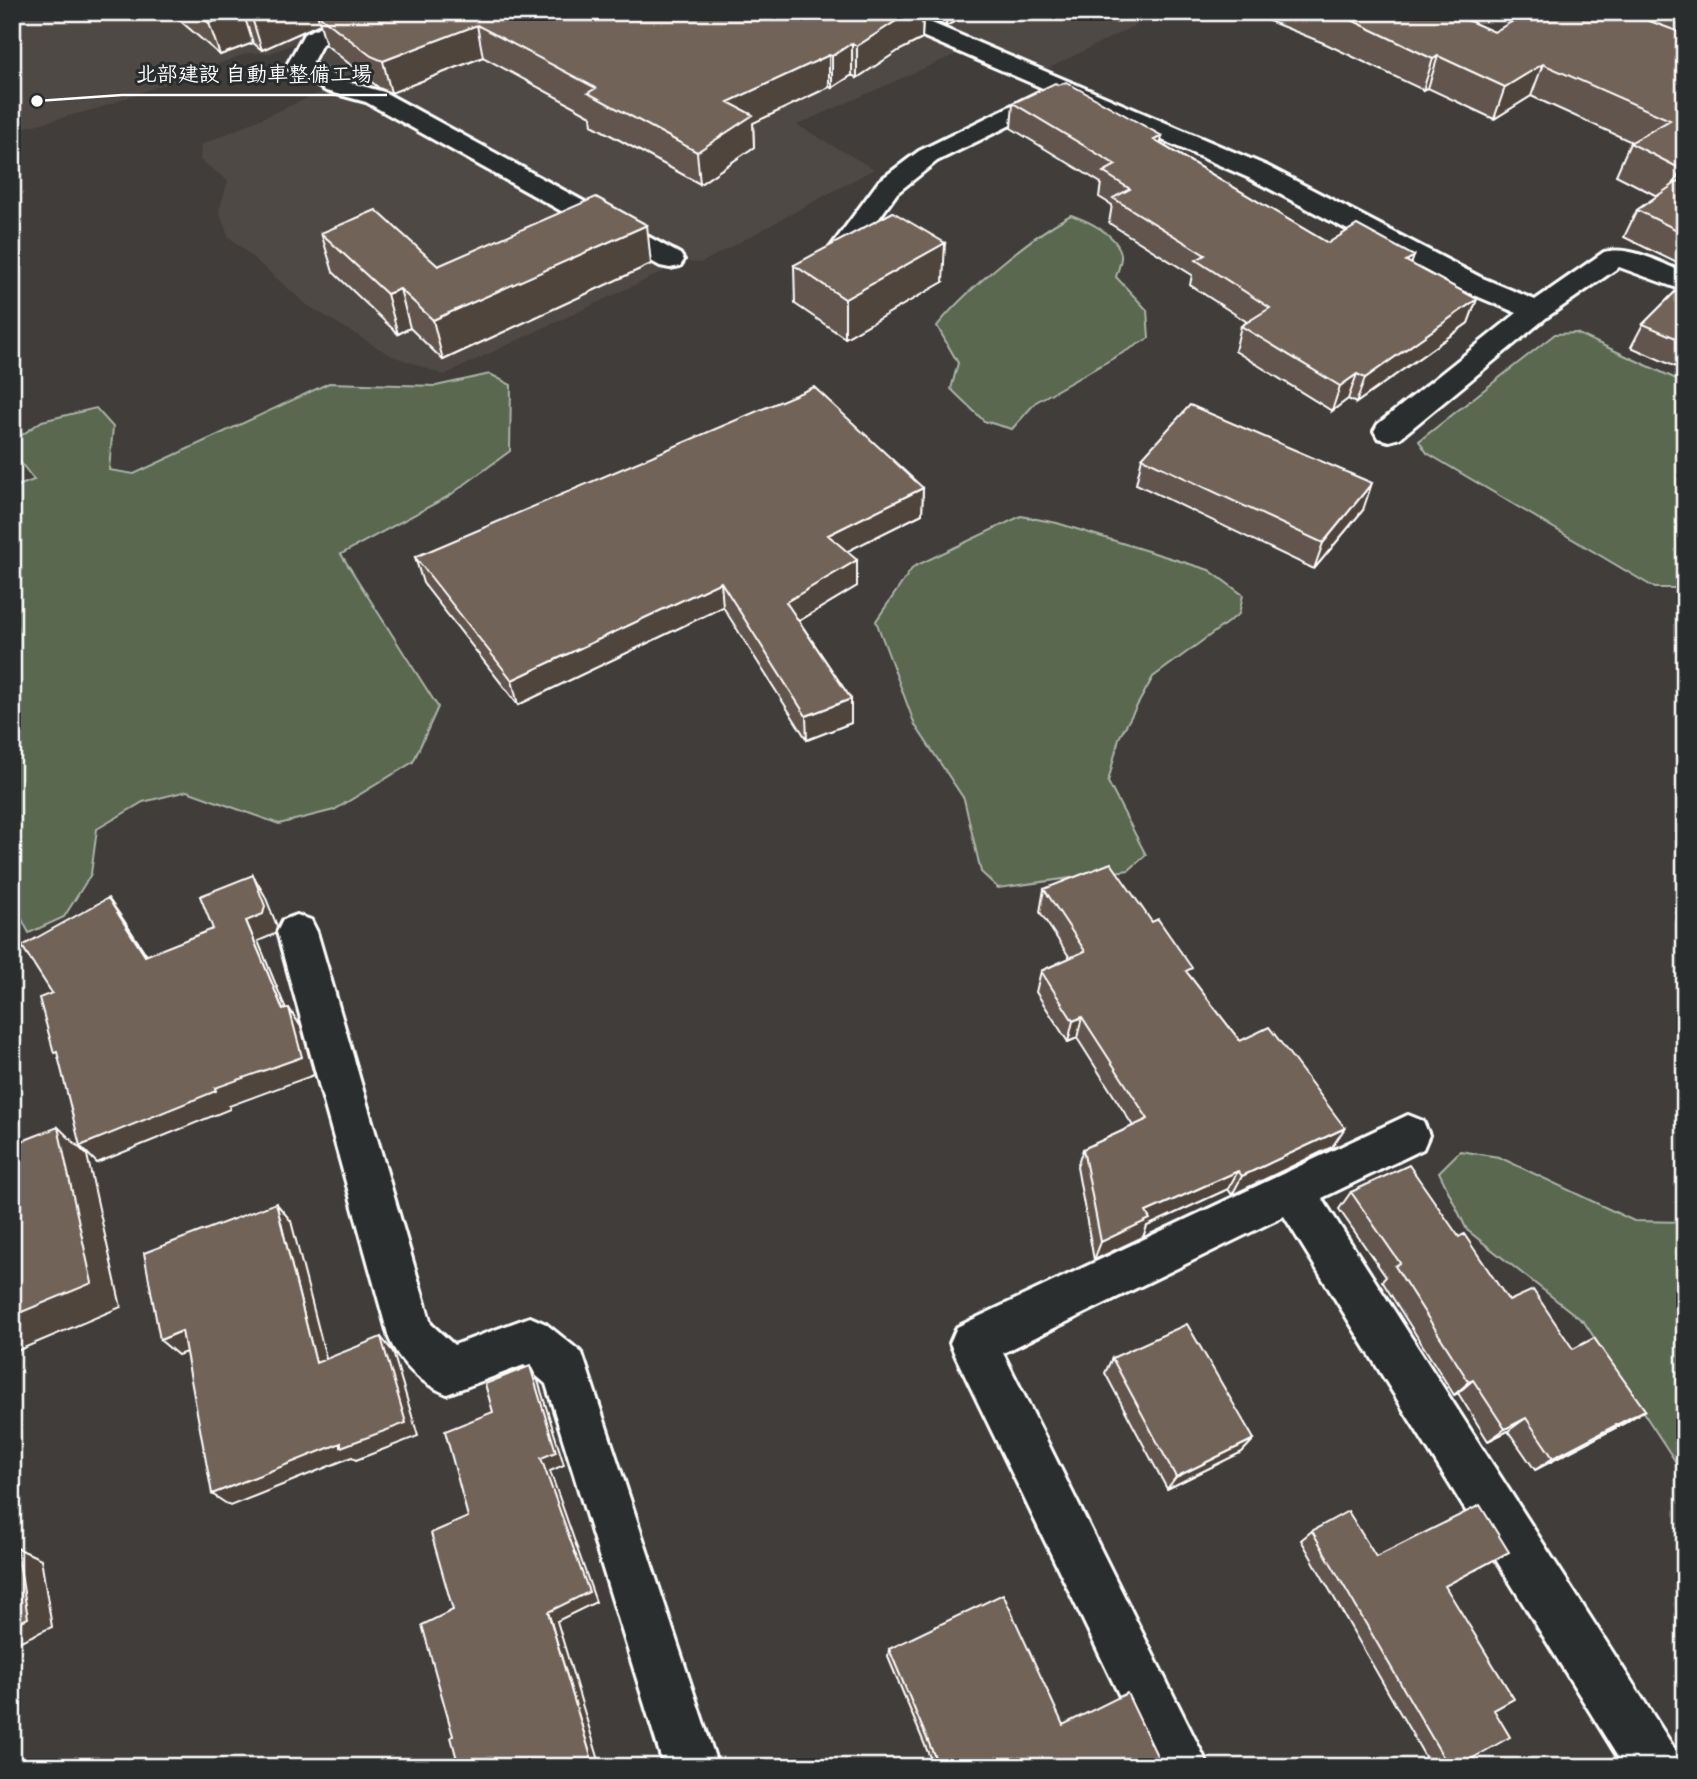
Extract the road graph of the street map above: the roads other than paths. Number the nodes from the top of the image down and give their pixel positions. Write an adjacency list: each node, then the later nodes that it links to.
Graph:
1 (374, 12): 4 (street)
2 (887, 12): 3 (street)
3 (1063, 90): 5 (street); 7 (street)
4 (670, 260)
5 (830, 267)
6 (1685, 283): 7 (street)
7 (1537, 311): 8 (street)
8 (1389, 431)
9 (297, 932): 12 (street)
10 (1408, 1135): 11 (street)
11 (1292, 1190): 13 (street); 14 (street)
12 (691, 1767)
13 (1182, 1767)
14 (1655, 1767)

